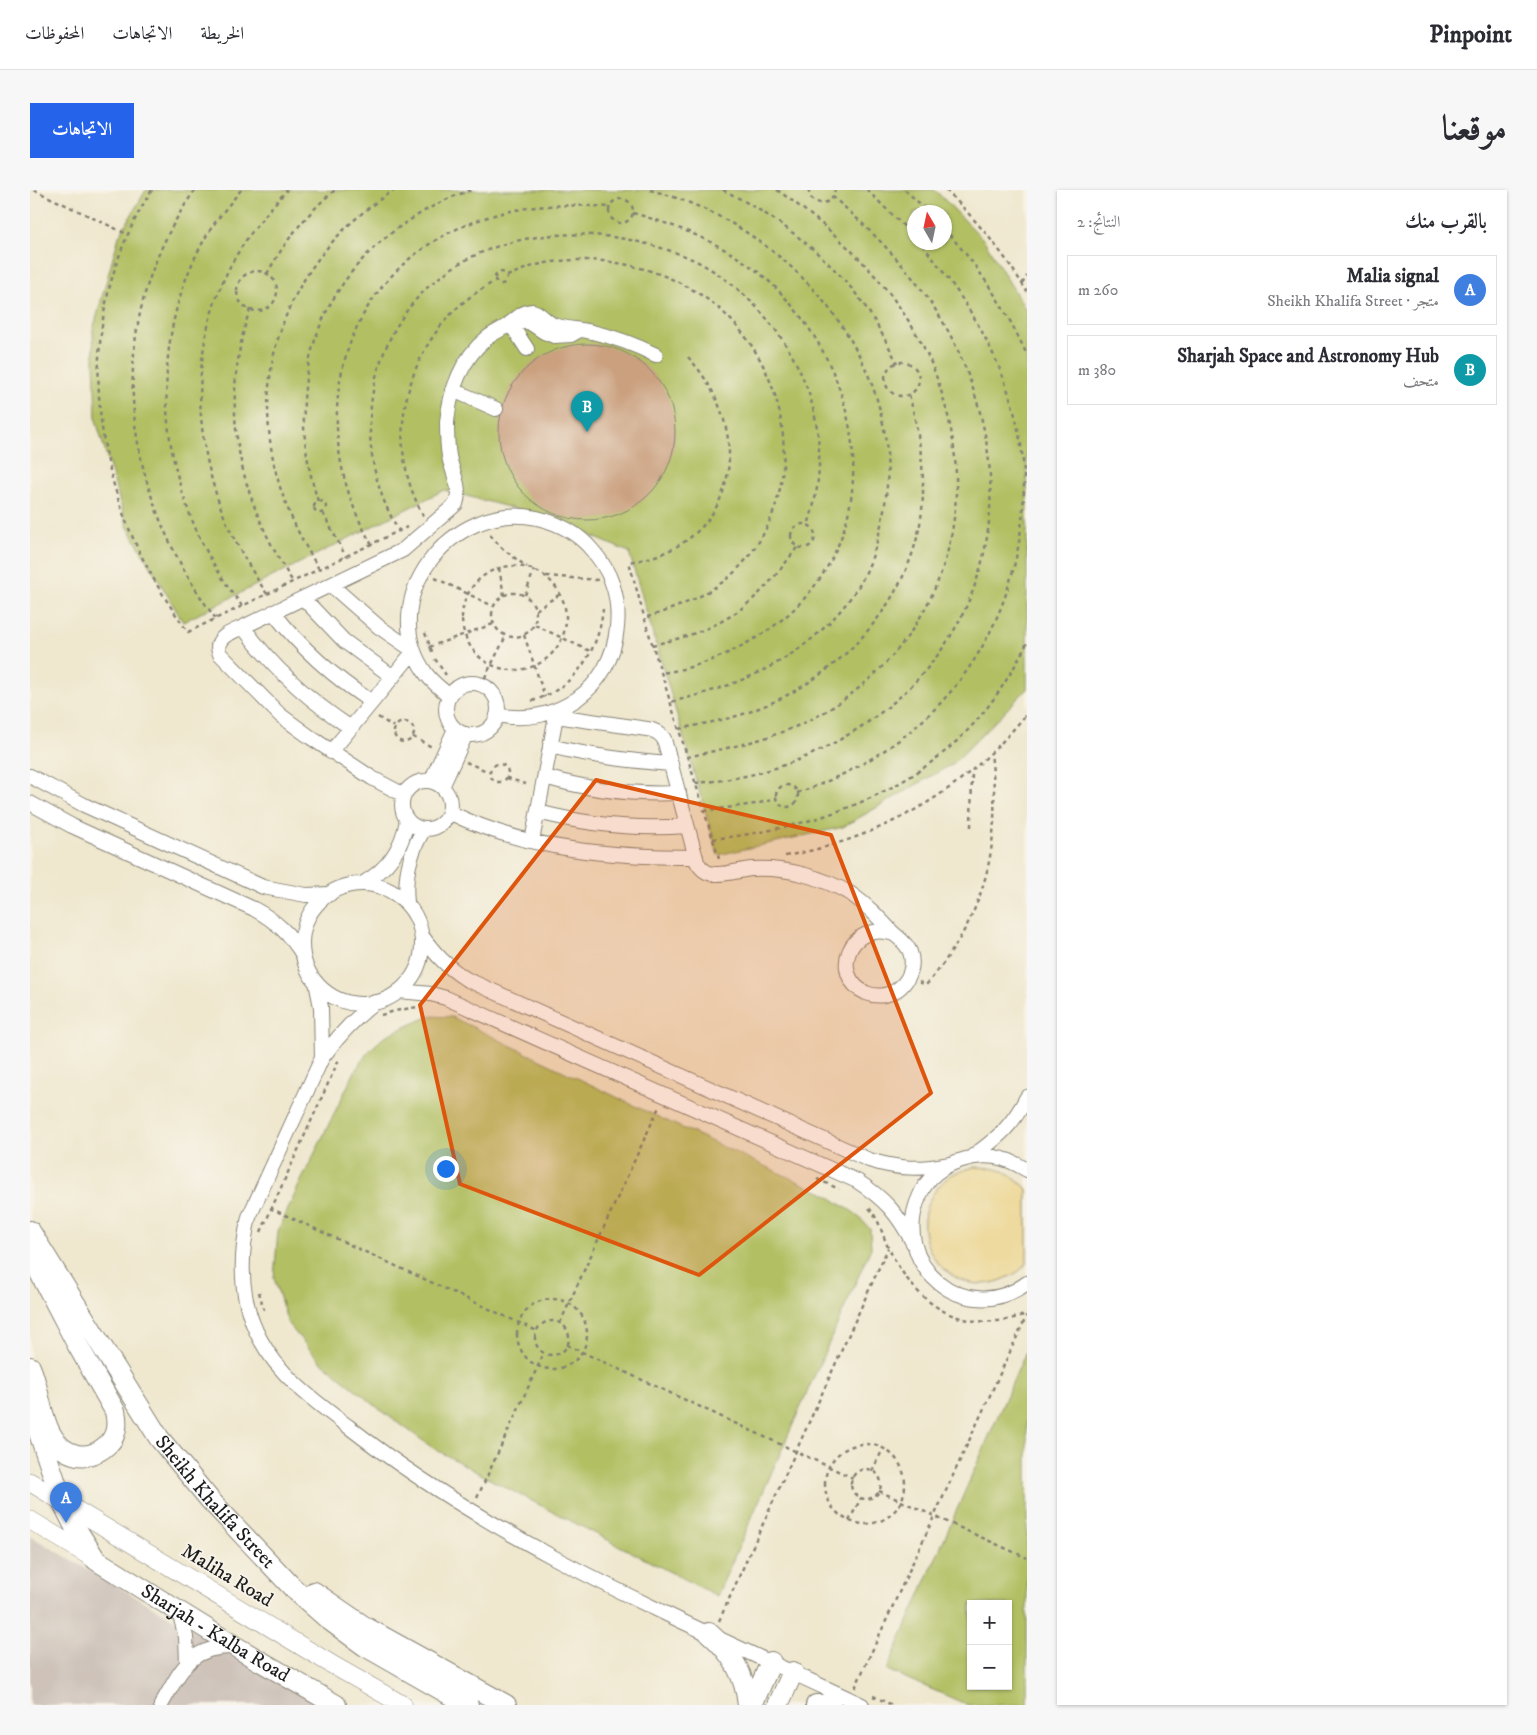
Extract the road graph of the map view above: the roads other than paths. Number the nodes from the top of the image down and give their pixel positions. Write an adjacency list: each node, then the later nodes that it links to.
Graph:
1 (512, 322): 2 (street); 3 (street); 4 (street)
2 (527, 349)
3 (656, 355)
4 (453, 390): 5 (street); 6 (street)
5 (496, 409)
6 (331, 585): 7 (street); 10 (street)
7 (303, 598): 8 (street); 11 (street)
8 (273, 612): 9 (street); 13 (street)
9 (243, 626): 16 (street); 19 (street)
10 (414, 651): 11 (street); 12 (street); 14 (street)
11 (393, 677): 13 (street)
12 (454, 691): 15 (street); 17 (street)
13 (369, 706): 16 (street)
14 (556, 714): 15 (street); 18 (street); 20 (street)
15 (497, 715): 17 (street)
16 (350, 728): 19 (street)
17 (461, 731): 23 (street)
18 (550, 746): 20 (street); 22 (street)
19 (331, 752): 25 (street)
20 (671, 764): 24 (street)
21 (30, 776): 35 (street)
22 (543, 783): 24 (street); 28 (street)
23 (436, 784): 25 (street); 27 (street)
24 (679, 793): 30 (street)
25 (404, 795): 29 (street)
26 (30, 803): 39 (street)
27 (450, 812): 31 (street); 32 (street)
28 (538, 812): 30 (street); 32 (street)
29 (407, 820): 31 (street); 34 (street)
30 (688, 826): 33 (street)
31 (424, 829): 36 (street)
32 (532, 841): 33 (street)
33 (696, 857): 37 (street)
34 (362, 884): 35 (street); 36 (street)
35 (330, 894): 39 (street)
36 (407, 902): 38 (street)
37 (894, 934): 37 (street)
38 (422, 936): 41 (street); 46 (street)
39 (303, 955): 40 (street)
40 (316, 982): 42 (street); 43 (street)
41 (399, 991): 42 (street); 49 (street)
42 (375, 1002): 43 (street)
43 (322, 1058): 60 (street)
44 (1027, 1097): 45 (street)
45 (973, 1156): 46 (street); 47 (street)
46 (949, 1164): 49 (street)
47 (1027, 1170)
48 (30, 1230): 57 (highway, Sheikh Khalifa Street)
49 (913, 1243): 51 (street)
50 (30, 1254): 52 (highway)
51 (1024, 1288)
52 (30, 1367)
53 (30, 1392): 55 (highway)
54 (30, 1482): 55 (main road, Maliha Road)
55 (62, 1502): 58 (highway); 69 (main road, Maliha Road)
56 (30, 1520): 58 (main road)
57 (264, 1555): 70 (highway, Sheikh Khalifa Street); 71 (highway)
58 (96, 1560): 59 (highway, Sharjah - Kalba Road)
59 (179, 1612): 61 (highway, Sharjah - Kalba Road); 62 (street)
60 (714, 1628): 63 (street); 72 (highway)
61 (236, 1647): 62 (street); 68 (highway, Sharjah - Kalba Road)
62 (187, 1662): 67 (street)
63 (771, 1662): 64 (street); 65 (highway)
64 (793, 1672): 66 (highway); 76 (street)
65 (762, 1684): 66 (highway); 73 (highway)
66 (781, 1699)
67 (161, 1705)
68 (336, 1705)
69 (403, 1705)
70 (468, 1705)
71 (506, 1705)
72 (748, 1705)
73 (752, 1705)
74 (816, 1705): 75 (highway)
75 (831, 1705)
76 (862, 1705)

